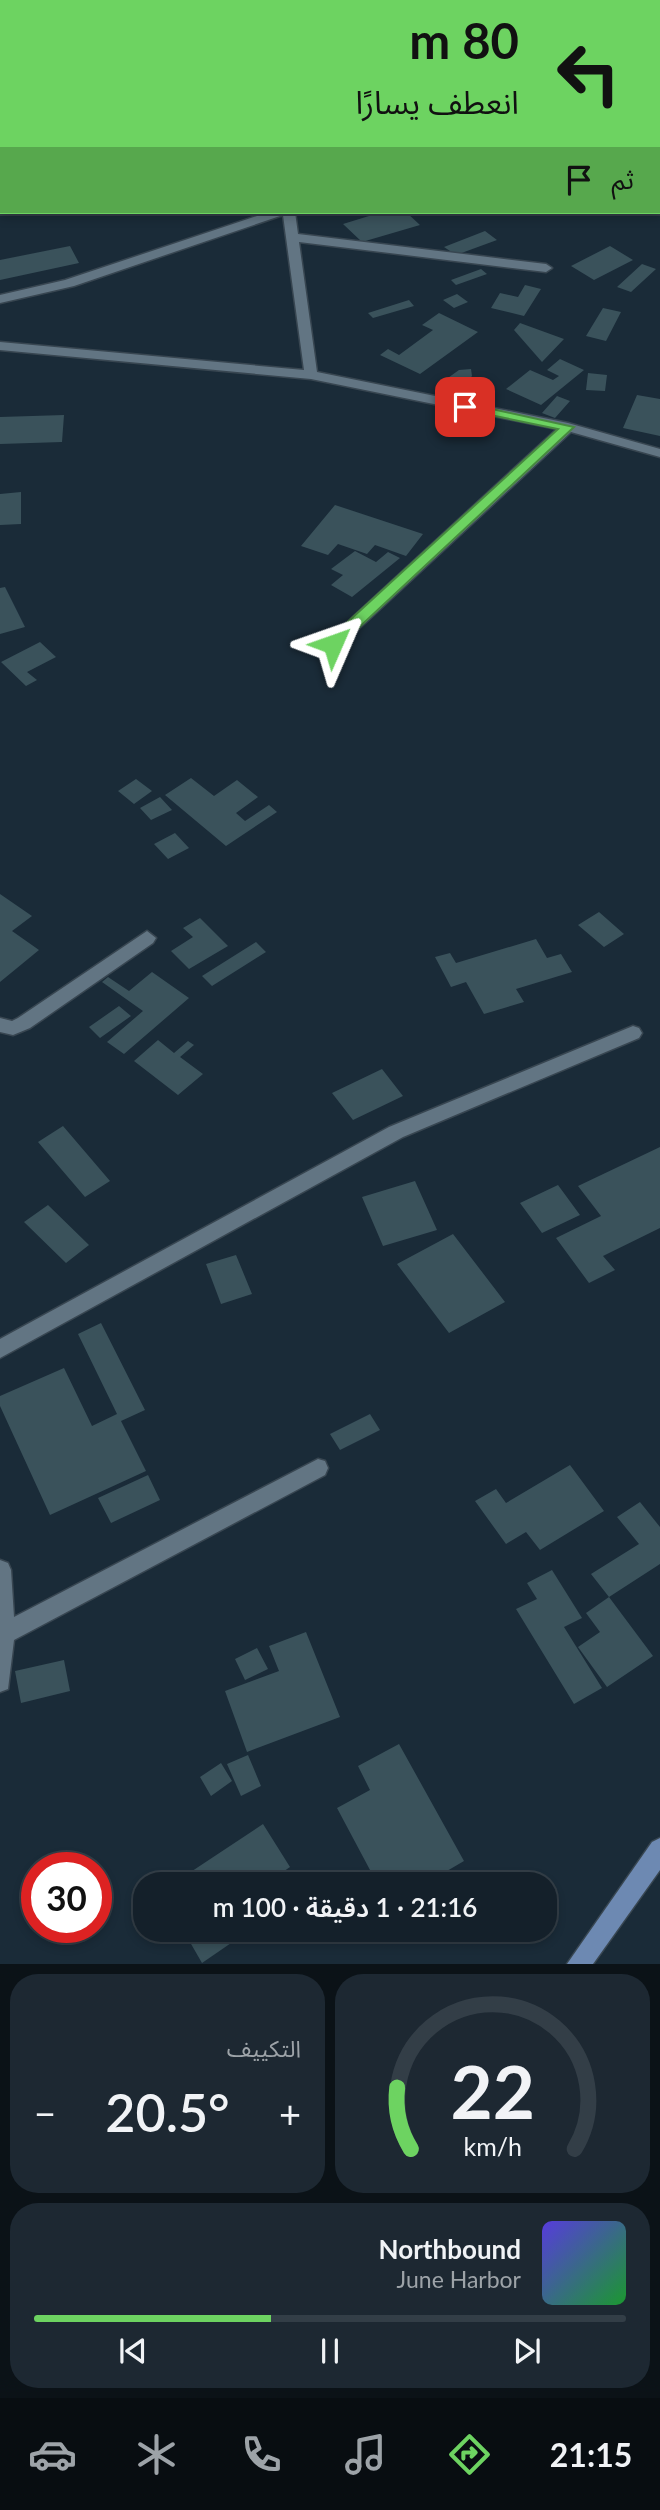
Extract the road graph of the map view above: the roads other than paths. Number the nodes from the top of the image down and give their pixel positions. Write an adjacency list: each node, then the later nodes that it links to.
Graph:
1 (275, 214): 5 (street)
2 (289, 214): 3 (street)
3 (292, 237): 4 (street); 7 (street)
4 (546, 268)
5 (0, 299)
6 (0, 346): 7 (street)
7 (311, 375): 8 (street)
8 (568, 427): 9 (street); 10 (street)
9 (660, 453)
10 (333, 644)
11 (147, 937): 12 (street)
12 (0, 1025)
13 (633, 1033): 14 (street)
14 (0, 1349)
15 (318, 1468): 17 (street)
16 (0, 1570): 17 (street)
17 (4, 1634): 18 (street)
18 (0, 1681)
19 (660, 1850): 20 (main road)
20 (579, 1964)

